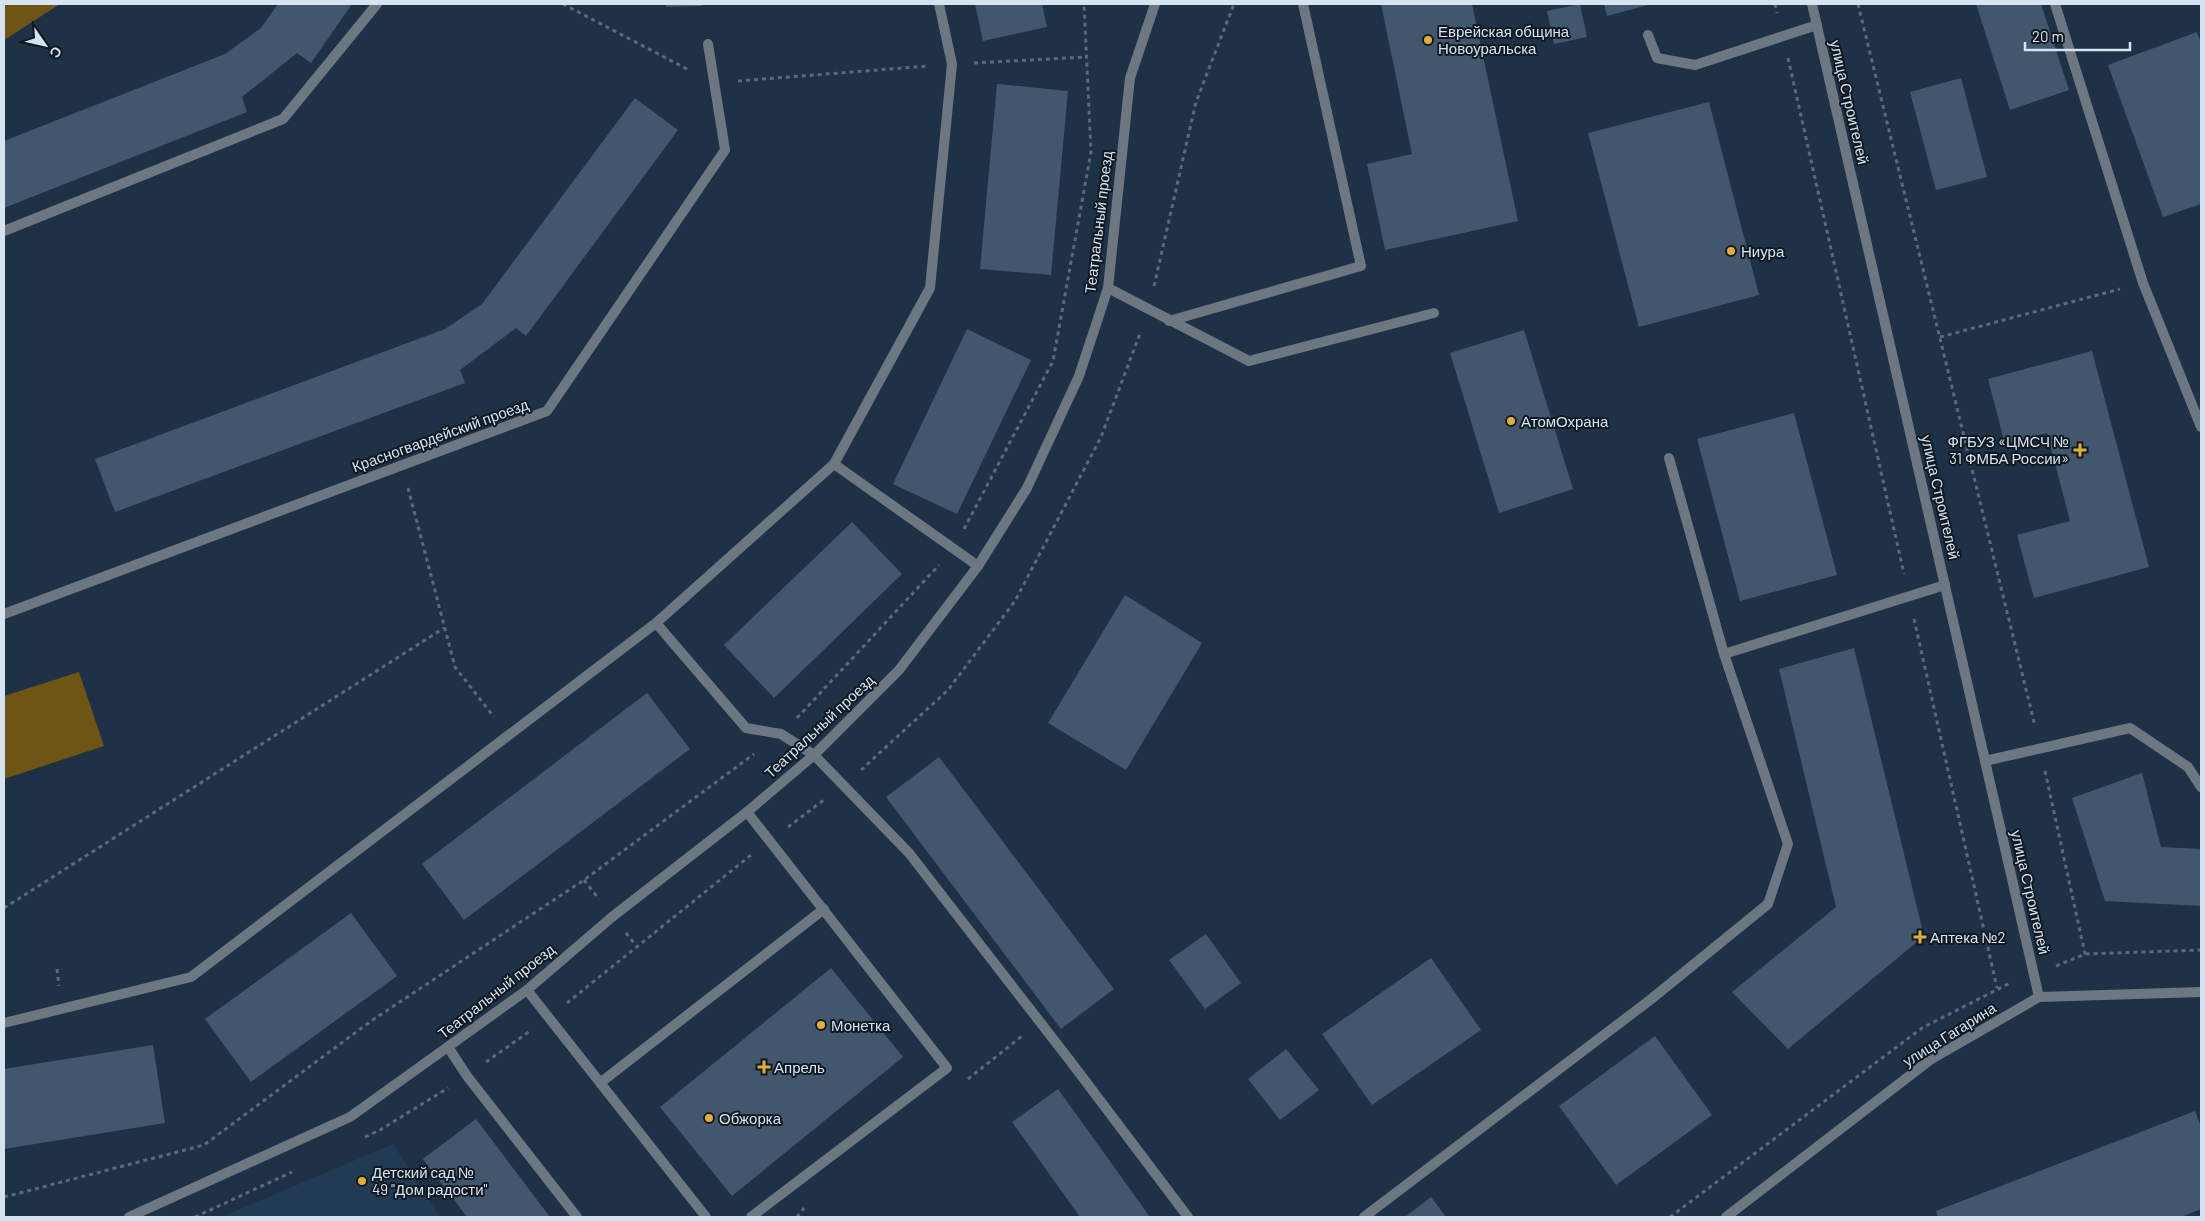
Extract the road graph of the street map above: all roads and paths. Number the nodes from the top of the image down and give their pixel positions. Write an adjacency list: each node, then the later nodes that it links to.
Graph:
1 (377, 4): 19 (street)
2 (564, 4): 18 (path)
3 (939, 4): 17 (street)
4 (1084, 4): 16 (path)
5 (1155, 4): 21 (street, Театральный проезд)
6 (1234, 4): 22 (path)
7 (1303, 4): 24 (street)
8 (1775, 4): 14 (path)
9 (1812, 4): 12 (street, улица Строителей)
10 (1858, 4): 25 (path)
11 (2055, 4): 20 (street)
12 (1817, 25): 14 (street); 32 (street, улица Строителей)
13 (1648, 35): 14 (street)
14 (1783, 36): 33 (path)
15 (708, 44): 18 (street, Красногвардейский проезд)
16 (1086, 57): 17 (path); 30 (path)
17 (952, 64): 18 (path); 28 (street)
18 (714, 83): 29 (street, Красногвардейский проезд)
19 (4, 231)
20 (2143, 283): 25 (path); 26 (street)
21 (1108, 288): 22 (street); 31 (street, Театральный проезд)
22 (1149, 311): 24 (street); 43 (path)
23 (1434, 313): 24 (street)
24 (1169, 321)
25 (1940, 337): 40 (path)
26 (2201, 427)
27 (1669, 458): 37 (street)
28 (834, 464): 30 (street); 35 (street)
29 (402, 465): 34 (street, Красногвардейский проезд); 36 (path)
30 (954, 549): 31 (street); 38 (path)
31 (978, 566): 41 (street, Театральный проезд)
32 (1946, 585): 33 (street); 42 (street, улица Строителей)
33 (1909, 597): 37 (street); 52 (path)
34 (4, 614)
35 (656, 623): 38 (street); 39 (street)
36 (444, 628): 39 (path); 47 (path)
37 (1724, 654): 70 (street)
38 (781, 734): 41 (street); 63 (path)
39 (508, 735): 57 (street)
40 (2040, 748): 42 (street); 44 (street); 51 (path)
41 (814, 756): 43 (street); 45 (street, Театральный проезд)
42 (1985, 761): 55 (street, улица Строителей)
43 (844, 786): 46 (path); 69 (street)
44 (2201, 788)
45 (747, 812): 46 (street); 53 (street, Театральный проезд)
46 (770, 840): 48 (street); 56 (path)
47 (4, 908)
48 (824, 909): 60 (street); 68 (street)
49 (2170, 950): 50 (path)
50 (2201, 950)
51 (2086, 954)
52 (1997, 988)
53 (527, 990): 56 (street); 58 (street, Театральный проезд)
54 (2201, 992): 55 (street, улица Гагарина)
55 (2039, 997): 71 (street, улица Гагарина)
56 (549, 1018): 59 (path); 60 (street)
57 (4, 1023)
58 (448, 1047): 59 (street); 64 (street, Театральный проезд)
59 (467, 1076): 61 (path); 66 (street)
60 (600, 1083): 67 (street)
61 (362, 1139)
62 (300, 1168): 65 (path)
63 (4, 1197)
64 (128, 1217)
65 (195, 1217)
66 (576, 1217)
67 (706, 1217)
68 (751, 1217)
69 (1188, 1217)
70 (1364, 1217)
71 (1726, 1217)

